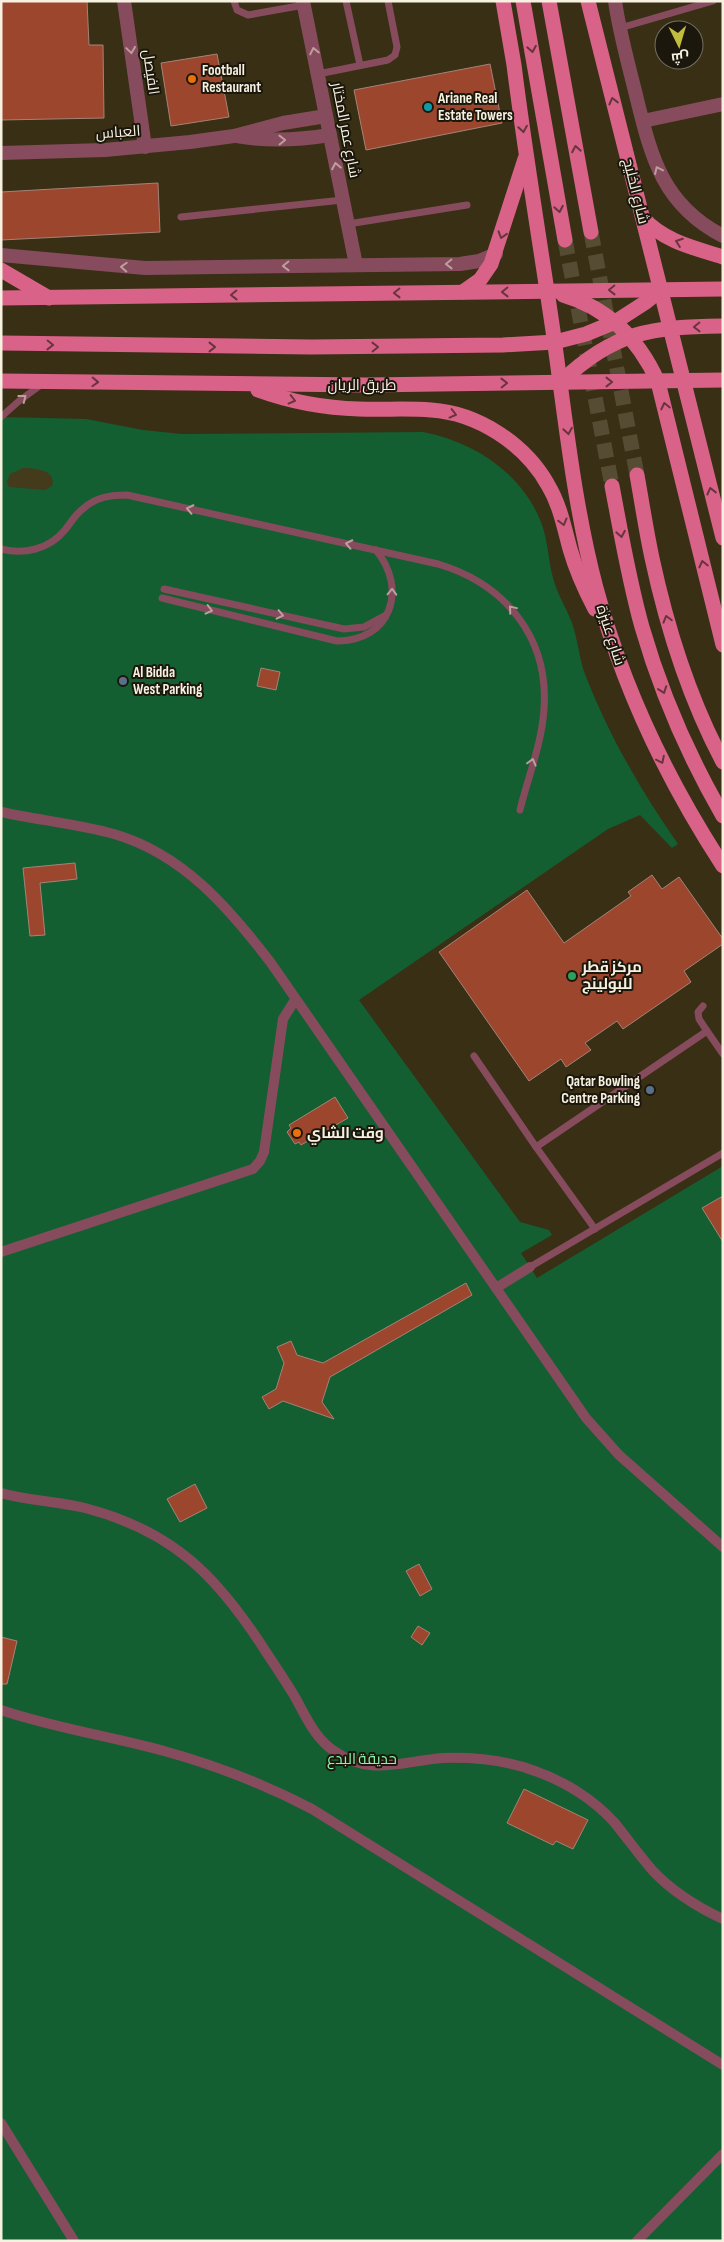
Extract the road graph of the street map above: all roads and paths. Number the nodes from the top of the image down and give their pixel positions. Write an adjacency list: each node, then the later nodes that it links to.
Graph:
1 (124, 1): 20 (street, الفيصل, one-way to 20)
2 (234, 1): 11 (lane)
3 (346, 1): 13 (lane)
4 (388, 1): 13 (lane)
5 (503, 1): 22 (main road, one-way to 22)
6 (523, 1): 30 (main road, one-way to 30)
7 (549, 1): 28 (main road, one-way to 7)
8 (588, 1): 25 (main road, شارع الخليج, one-way to 8)
9 (615, 1): 12 (street, شارع الخليج)
10 (713, 1): 12 (lane)
11 (304, 3): 14 (street, شارع عمر المختار, one-way to 11)
12 (620, 28): 17 (street, شارع الخليج)
13 (360, 66): 14 (lane)
14 (318, 74): 16 (street, شارع عمر المختار)
15 (723, 104): 17 (street)
16 (326, 116): 18 (street, شارع عمر المختار); 19 (street, العباس)
17 (642, 121): 29 (street, شارع الخليج, one-way to 17)
18 (330, 135): 19 (street, العباس, one-way to 18); 23 (street, شارع عمر المختار, one-way to 18)
19 (234, 136): 20 (street, العباس)
20 (145, 147): 21 (street, العباس)
21 (2, 153)
22 (526, 155): 31 (main road, one-way to 31); 38 (main road)
23 (343, 200): 26 (lane); 27 (street, شارع عمر المختار)
24 (467, 205): 27 (lane)
25 (642, 216): 33 (main road, one-way to 25); 37 (main road, شارع الخليج)
26 (181, 217)
27 (348, 224): 34 (street, شارع عمر المختار)
28 (591, 232)
29 (723, 236)
30 (565, 240)
31 (496, 254): 34 (street, one-way to 34); 39 (main road)
32 (1, 255): 34 (street, one-way to 32)
33 (723, 257)
34 (356, 265)
35 (1, 270): 41 (main road)
36 (723, 289): 37 (main road)
37 (661, 290): 38 (main road, one-way to 38); 42 (main road); 44 (main road, شارع الخليج)
38 (547, 291): 39 (main road, one-way to 39); 42 (main road); 46 (main road)
39 (463, 292): 41 (main road, one-way to 41)
40 (1, 298): 41 (main road)
41 (49, 298)
42 (615, 322): 45 (main road); 46 (main road)
43 (723, 326): 44 (main road, one-way to 44)
44 (671, 327): 45 (main road); 51 (main road, شارع الخليج)
45 (630, 337): 52 (main road); 53 (main road)
46 (555, 342): 47 (main road, one-way to 46); 52 (main road)
47 (1, 343)
48 (723, 380): 51 (main road, طريق الريان)
49 (1, 381): 50 (main road, طريق الريان)
50 (46, 381): 54 (main road, طريق الريان, one-way to 54); 55 (lane, one-way to 50)
51 (684, 381): 53 (main road, طريق الريان); 58 (main road, one-way to 51)
52 (561, 382): 53 (main road, طريق الريان, one-way to 53); 54 (main road, طريق الريان, one-way to 52); 64 (main road, شارع عنيزة, one-way to 64)
53 (658, 382): 65 (main road, one-way to 53)
54 (245, 385): 64 (main road, one-way to 64)
55 (1, 417)
56 (637, 475): 66 (main road, one-way to 56)
57 (612, 486): 69 (main road, one-way to 69)
58 (723, 538)
59 (1, 549): 60 (lane, one-way to 59)
60 (376, 550): 63 (lane, one-way to 60); 67 (lane, one-way to 60)
61 (164, 589): 63 (lane, one-way to 63)
62 (162, 598): 63 (lane, one-way to 63)
63 (389, 611)
64 (609, 634): 70 (main road, شارع عنيزة, one-way to 70)
65 (723, 645)
66 (723, 762)
67 (520, 810)
68 (1, 812): 71 (street)
69 (723, 816)
70 (723, 866)
71 (295, 1000): 79 (street); 81 (street)
72 (703, 1006): 73 (lane)
73 (707, 1031): 74 (lane); 76 (lane)
74 (723, 1054)
75 (474, 1056): 76 (lane)
76 (536, 1147): 78 (lane)
77 (723, 1153): 78 (lane)
78 (595, 1229): 80 (lane)
79 (1, 1252)
80 (530, 1268): 81 (street)
81 (496, 1288): 83 (street)
82 (1, 1493): 85 (street)
83 (723, 1547)
84 (1, 1710): 86 (street)
85 (723, 1919)
86 (723, 2065)
87 (1, 2124): 89 (street)
88 (723, 2154): 90 (street)
89 (74, 2241)
90 (638, 2241)

